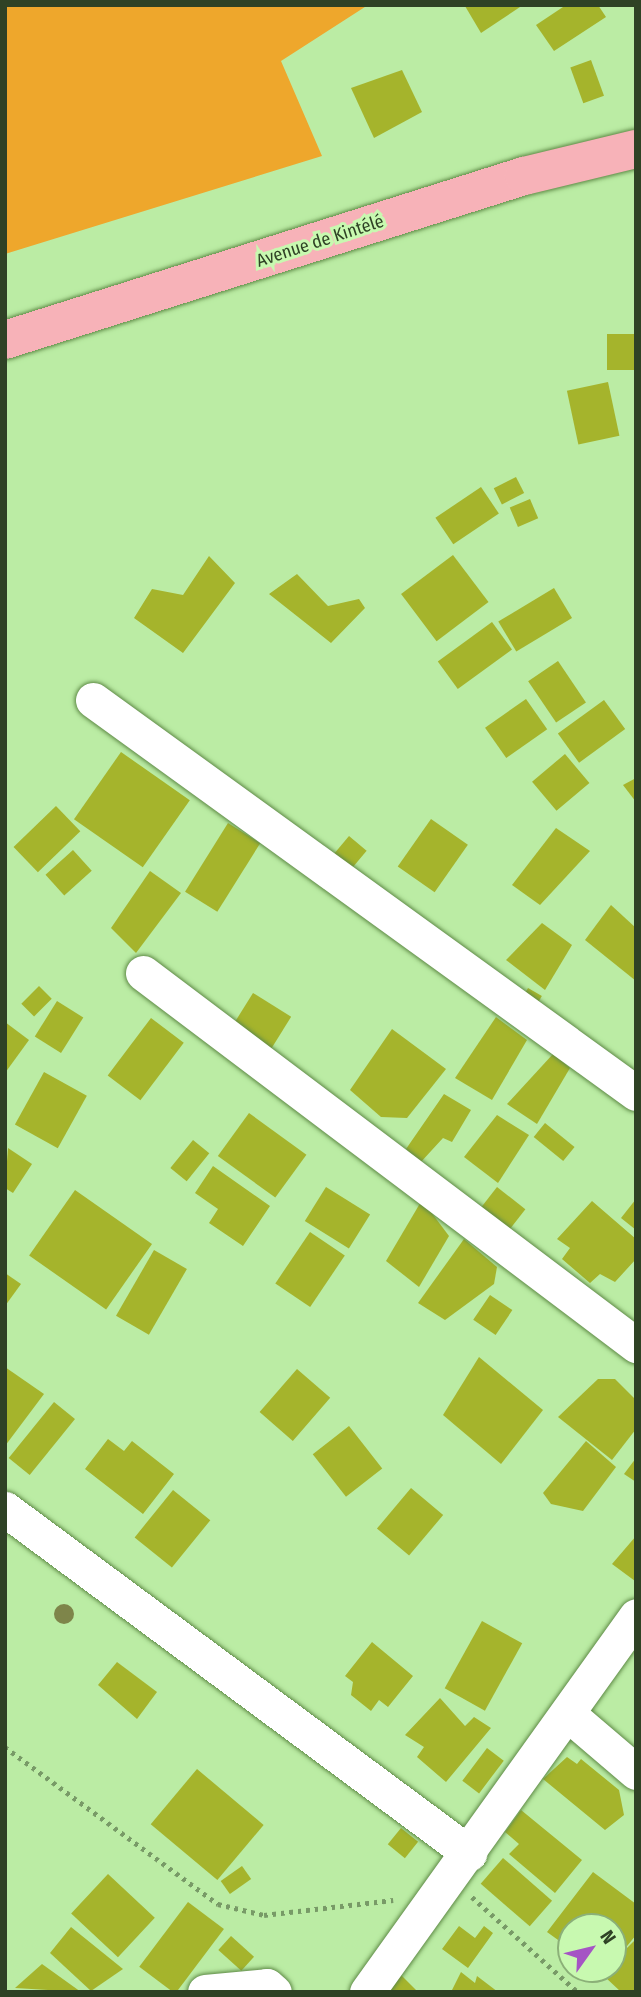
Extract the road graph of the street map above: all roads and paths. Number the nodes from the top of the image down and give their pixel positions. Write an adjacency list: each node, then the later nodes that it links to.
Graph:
1 (636, 149): 2 (main road, Avenue de Kintélé)
2 (5, 340)
3 (93, 700): 5 (street)
4 (143, 973): 6 (street)
5 (636, 1093)
6 (636, 1345)
7 (5, 1508): 13 (street)
8 (636, 1616): 9 (street)
9 (568, 1714): 11 (street); 13 (street)
10 (5, 1747): 14 (path)
11 (636, 1772)
12 (446, 1817): 13 (street)
13 (465, 1858): 17 (street); 18 (path)
14 (403, 1897)
15 (205, 1992): 16 (street)
16 (274, 1992)
17 (367, 1992)
18 (578, 1992)

